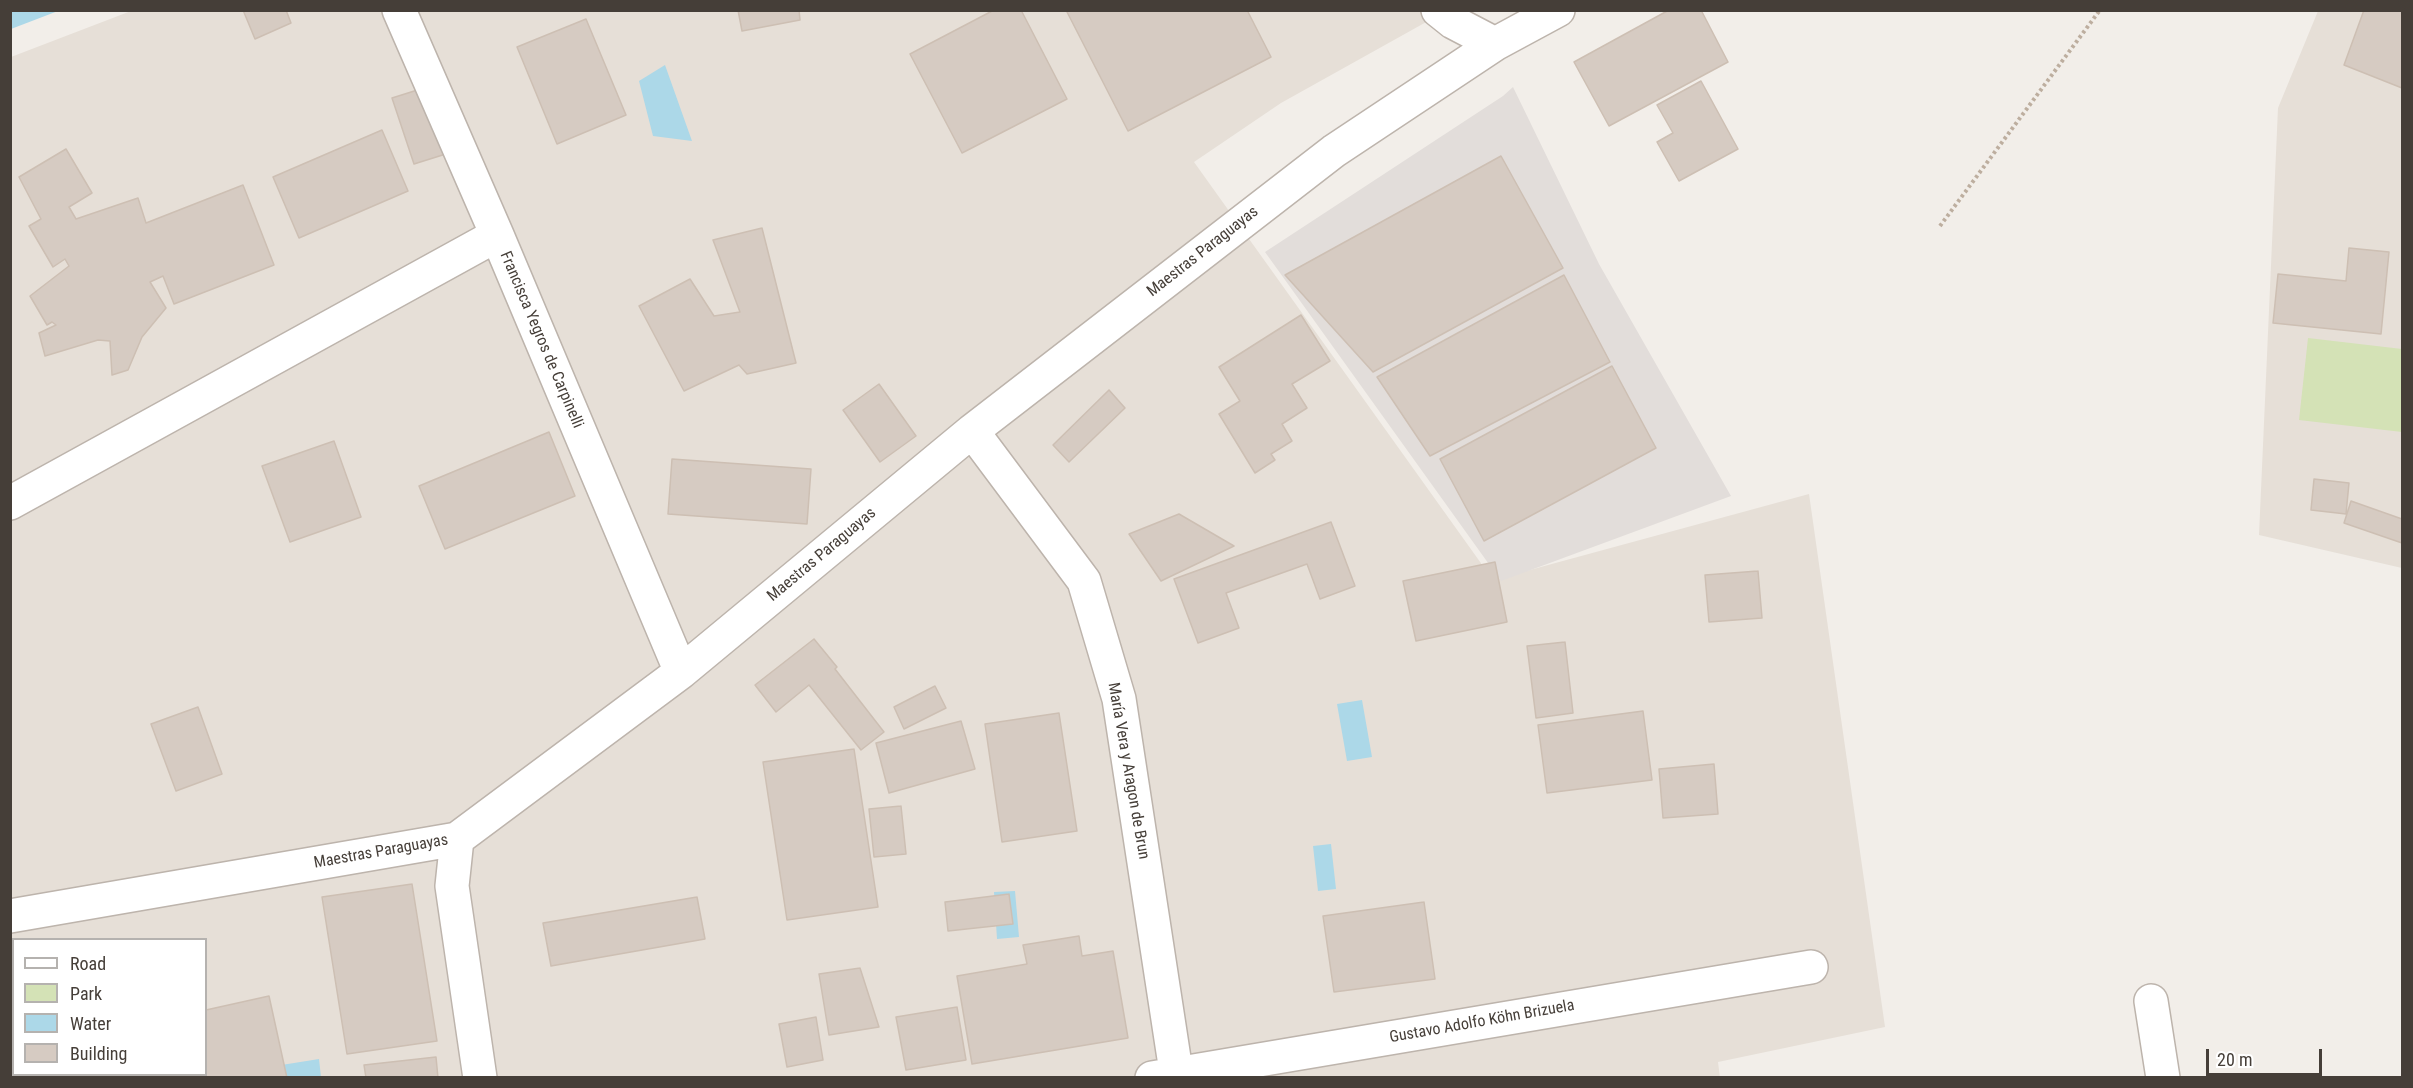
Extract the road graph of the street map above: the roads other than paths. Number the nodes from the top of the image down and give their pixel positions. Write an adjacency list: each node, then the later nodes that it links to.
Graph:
1 (399, 10): 5 (street, Francisca Yegros de Carpinelli)
2 (1438, 10): 4 (street)
3 (1558, 10): 4 (street, Maestras Paraguayas)
4 (1495, 44): 6 (street, Maestras Paraguayas)
5 (497, 235): 7 (street); 8 (street, Francisca Yegros de Carpinelli)
6 (972, 430): 8 (street, Maestras Paraguayas); 13 (street, María Vera y Aragon de Brun)
7 (10, 503)
8 (681, 672): 9 (street, Maestras Paraguayas)
9 (457, 839): 10 (street, Maestras Paraguayas); 14 (street)
10 (10, 916)
11 (1811, 967): 13 (street, Gustavo Adolfo Köhn Brizuela)
12 (2151, 1000): 15 (street)
13 (1168, 1076)
14 (480, 1077)
15 (2163, 1077)

